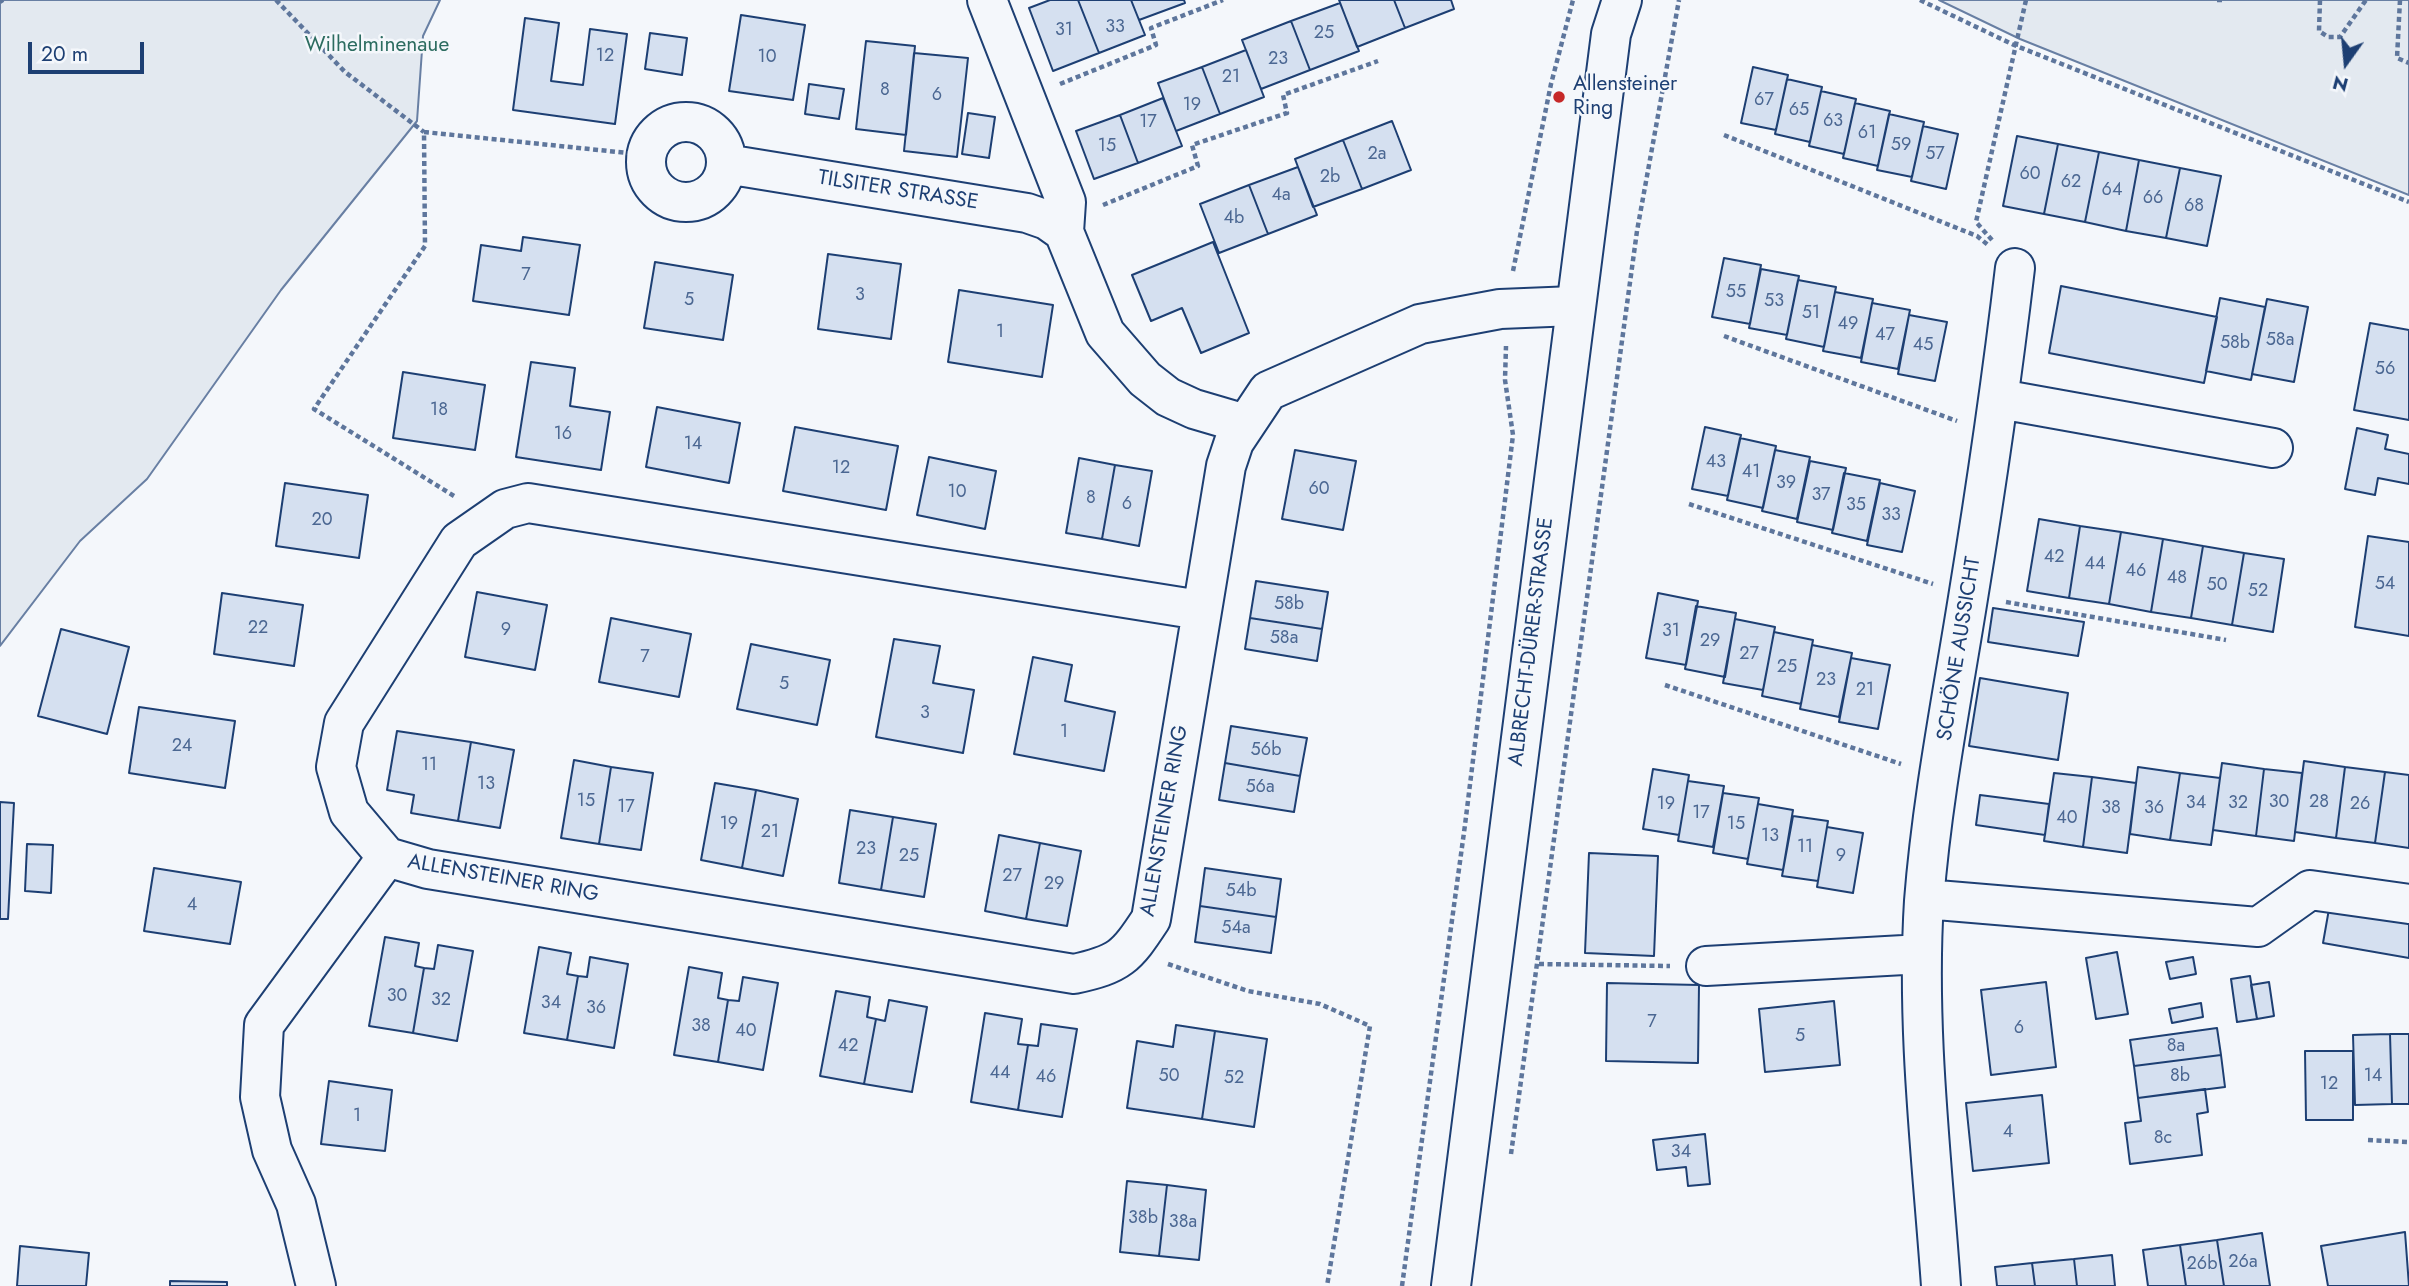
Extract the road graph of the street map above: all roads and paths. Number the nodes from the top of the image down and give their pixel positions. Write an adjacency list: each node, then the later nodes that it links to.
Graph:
1 (276, 0): 18 (path)
2 (987, 0): 17 (street)
3 (1223, 0): 17 (path)
4 (1573, 0): 24 (path)
5 (1622, 0): 26 (street, ALBRECHT-DÜRER-STRASSE)
6 (1679, 0): 41 (path)
7 (1920, 0): 14 (path)
8 (2026, 0): 14 (path)
9 (2217, 0): 10 (path)
10 (2224, 0)
11 (2319, 0): 12 (path)
12 (2366, 0)
13 (2400, 0): 16 (path)
14 (2014, 45): 22 (path); 25 (path)
15 (1378, 61): 23 (path)
16 (2409, 63)
17 (1027, 97): 23 (street)
18 (424, 132): 20 (path); 32 (path)
19 (1724, 135): 25 (path)
20 (647, 155): 21 (street); 21 (street)
21 (726, 164): 23 (street, TILSITER STRASSE)
22 (2409, 202)
23 (1065, 226): 30 (street)
24 (1514, 265)
25 (2015, 268): 29 (street, SCHÖNE AUSSICHT)
26 (1574, 306): 30 (street, ALLENSTEINER RING); 49 (street, ALBRECHT-DÜRER-STRASSE)
27 (1724, 337): 29 (path)
28 (1506, 380): 48 (path)
29 (1997, 417): 31 (street); 35 (street, SCHÖNE AUSSICHT)
30 (1245, 424): 33 (street, ALLENSTEINER RING)
31 (2273, 448)
32 (489, 518): 33 (street, ALLENSTEINER RING); 36 (street, ALLENSTEINER RING)
33 (1200, 610): 39 (street, ALLENSTEINER RING)
34 (1665, 685): 35 (path)
35 (1938, 776): 37 (street, SCHÖNE AUSSICHT)
36 (387, 857): 39 (street, ALLENSTEINER RING); 46 (street)
37 (1924, 899): 38 (street); 40 (street, SCHÖNE AUSSICHT)
38 (2409, 904)
39 (1130, 951): 47 (path)
40 (1922, 954): 42 (street); 50 (street, SCHÖNE AUSSICHT)
41 (1538, 964): 42 (path); 45 (path)
42 (1706, 966)
43 (2368, 1140): 44 (path)
44 (2409, 1142)
45 (1508, 1168)
46 (316, 1286)
47 (1326, 1286)
48 (1402, 1286)
49 (1451, 1286)
50 (1941, 1286)

